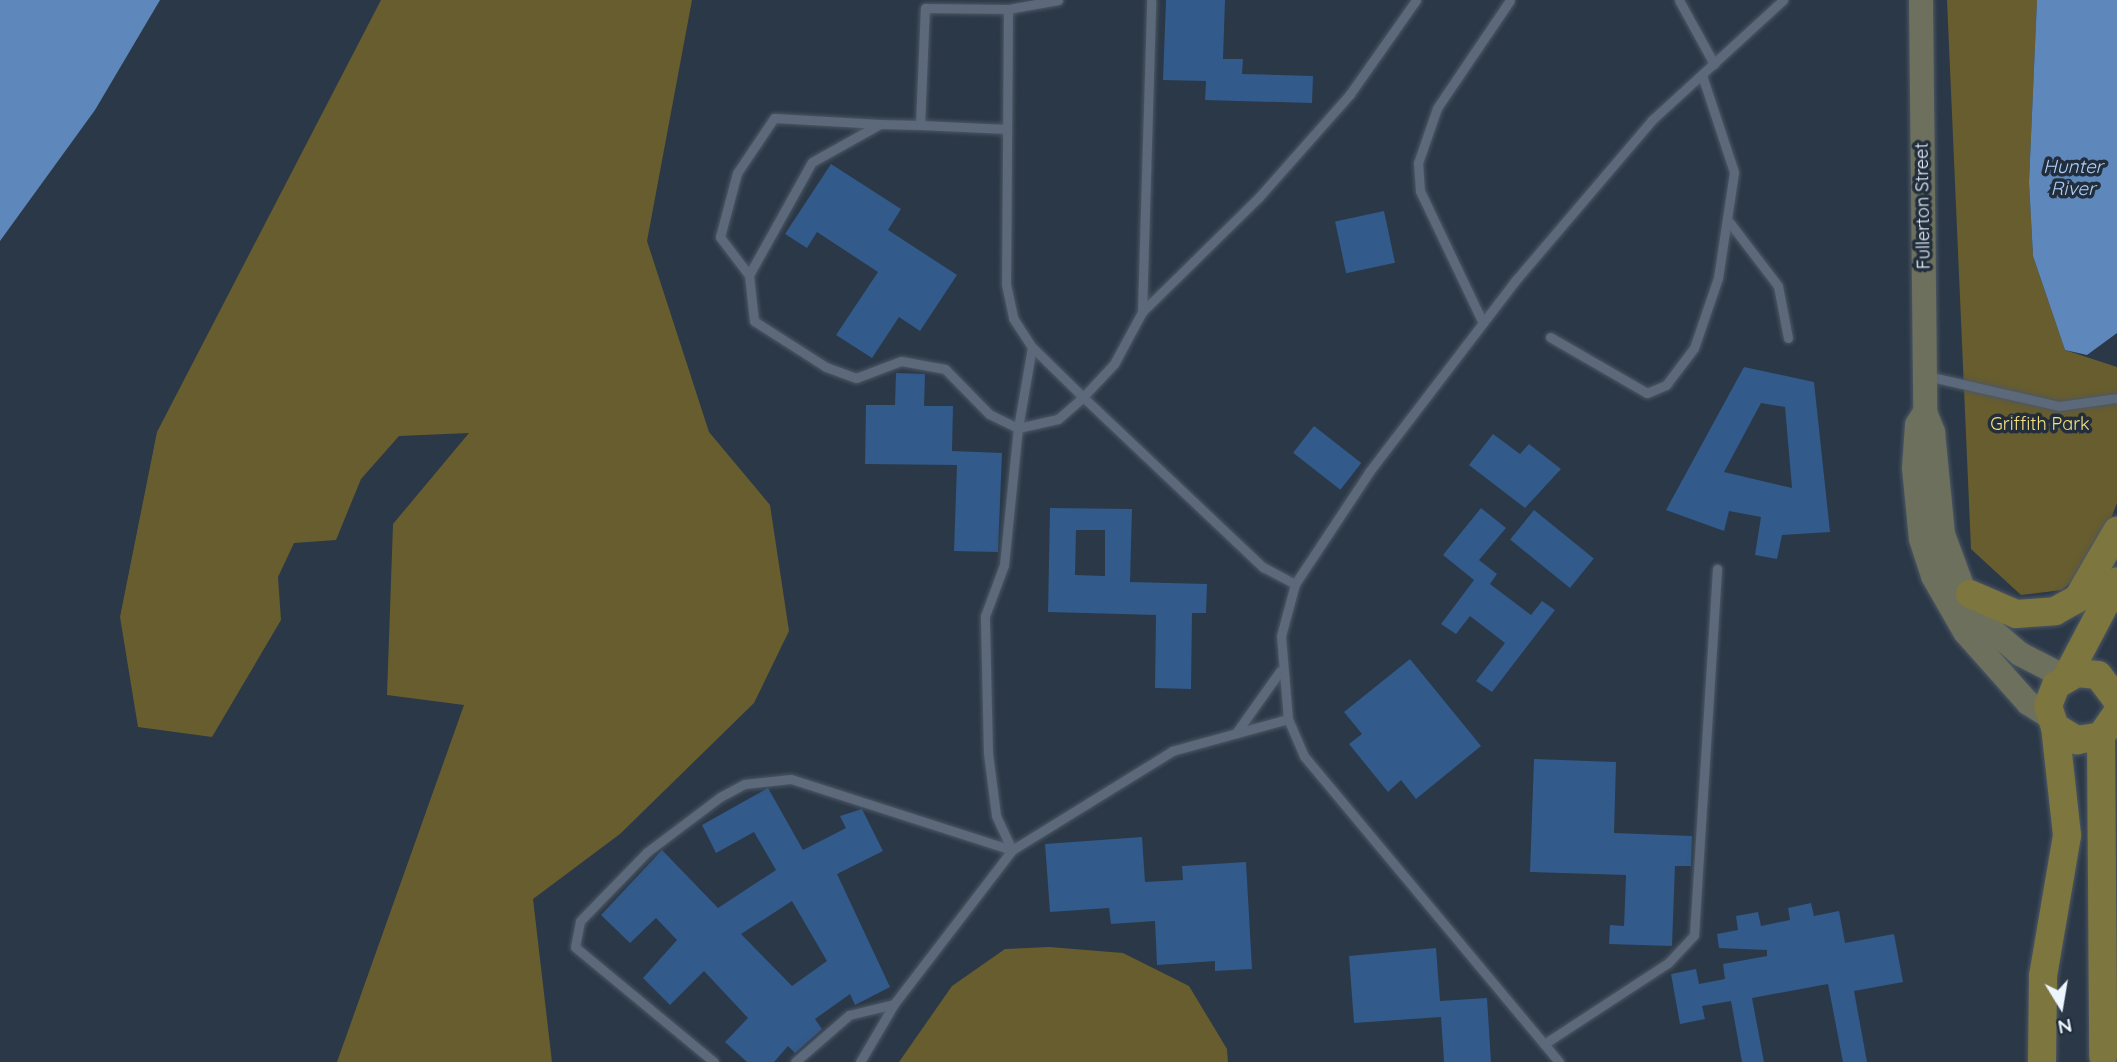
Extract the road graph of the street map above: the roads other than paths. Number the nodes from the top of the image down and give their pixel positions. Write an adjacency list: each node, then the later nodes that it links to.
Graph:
1 (1059, 0): 8 (lane)
2 (1151, 0): 16 (lane)
3 (1416, 0): 16 (lane)
4 (1510, 0): 17 (lane)
5 (1679, 0): 9 (lane)
6 (1783, 0): 9 (lane)
7 (1921, 0): 21 (main road, Fullerton Street)
8 (1009, 9): 12 (lane); 13 (lane)
9 (1714, 64): 10 (lane)
10 (1702, 75): 14 (lane); 17 (lane)
11 (880, 124): 12 (lane); 15 (lane); 15 (lane)
12 (920, 125): 13 (lane)
13 (1007, 130): 20 (lane)
14 (1730, 223): 18 (lane); 19 (lane)
15 (749, 275): 25 (lane)
16 (1142, 312): 22 (lane)
17 (1483, 323): 29 (lane)
18 (1550, 337)
19 (1788, 338)
20 (1032, 347): 22 (lane); 25 (lane)
21 (1924, 376): 23 (lane); 24 (main road, Fullerton Street)
22 (1083, 397): 25 (lane); 29 (lane)
23 (2117, 398)
24 (1924, 412): 30 (main road, Fullerton Street); 35 (main road, Fullerton Street)
25 (1018, 428): 38 (lane)
26 (2117, 531): 30 (main road)
27 (1717, 569): 41 (lane)
28 (2117, 581): 32 (main road)
29 (1295, 584): 31 (lane)
30 (1970, 594): 32 (main road, Fullerton Street)
31 (1280, 671): 34 (lane); 37 (lane)
32 (2066, 677): 33 (main road); 35 (main road)
33 (2117, 700)
34 (1288, 719): 37 (lane); 41 (lane)
35 (2053, 722): 36 (main road); 47 (main road)
36 (2109, 725): 42 (main road)
37 (1236, 733): 38 (lane)
38 (1012, 850): 40 (lane); 43 (lane)
39 (2117, 915): 42 (main road)
40 (894, 1004): 44 (lane); 45 (lane)
41 (1544, 1044): 46 (lane)
42 (2103, 1059)
43 (714, 1062)
44 (796, 1062)
45 (860, 1062)
46 (1559, 1062)
47 (2042, 1062)

